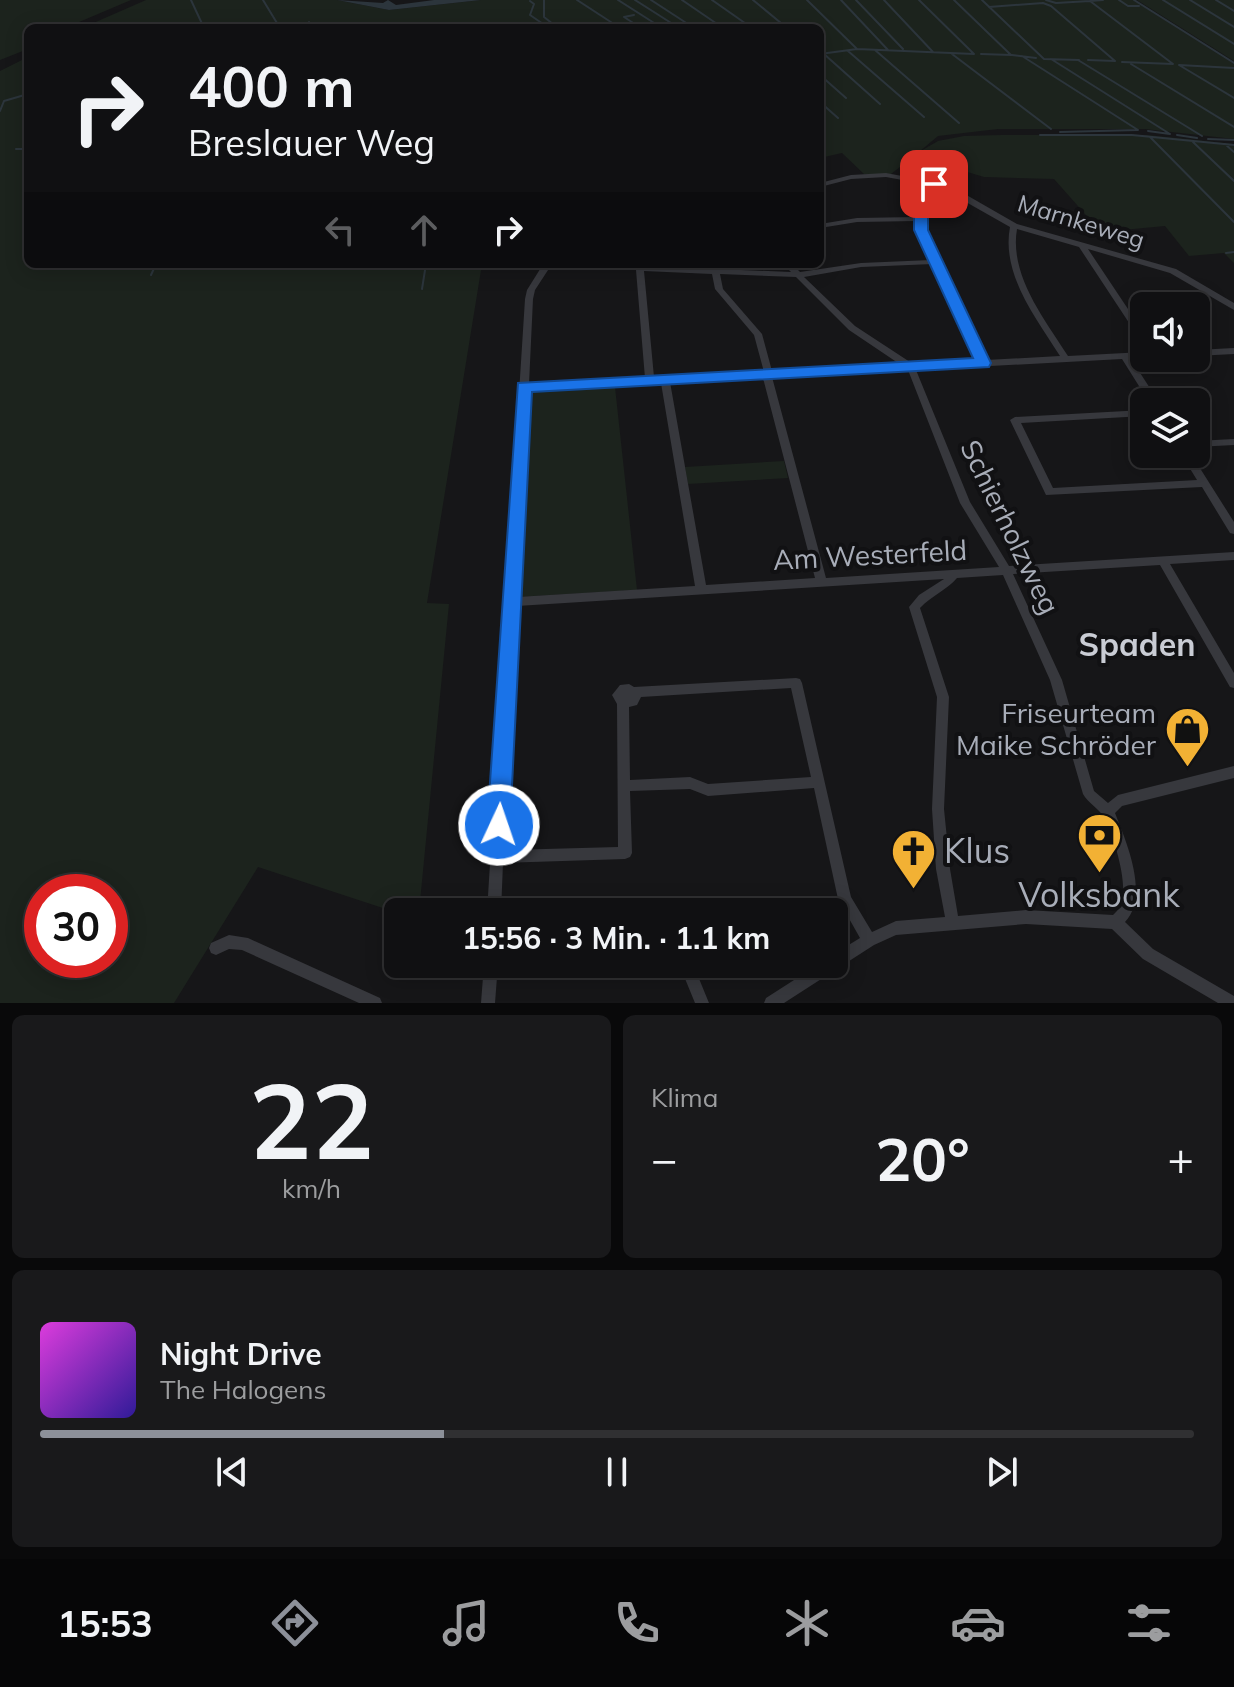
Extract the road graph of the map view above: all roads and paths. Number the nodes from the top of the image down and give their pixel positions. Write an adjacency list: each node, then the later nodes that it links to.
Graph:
1 (824, 184): 2 (street, Marnkeweg)
2 (934, 184): 3 (street); 5 (street, Marnkeweg)
3 (919, 219): 4 (street); 7 (street)
4 (824, 225)
5 (1014, 226): 6 (street, Marnkeweg); 20 (street)
6 (1082, 246): 14 (street, Marnkeweg); 15 (street)
7 (935, 262): 13 (street); 21 (street)
8 (545, 268): 26 (street)
9 (622, 268): 11 (street)
10 (791, 268): 13 (street)
11 (640, 269): 12 (street); 24 (street)
12 (712, 269): 13 (street); 23 (street)
13 (799, 275): 22 (street)
14 (1234, 307)
15 (1130, 318)
16 (1234, 351): 17 (street)
17 (1210, 352)
18 (1125, 356): 19 (street); 20 (street); 27 (street)
19 (1130, 356)
20 (1066, 359): 21 (street)
21 (983, 363): 22 (street)
22 (911, 367): 23 (street); 36 (street, Schierholzweg)
23 (768, 375): 25 (street); 39 (street)
24 (650, 382): 25 (street); 26 (street)
25 (665, 382): 40 (street)
26 (524, 387): 42 (street)
27 (1145, 388)
28 (1130, 414): 32 (street)
29 (1234, 442): 30 (street)
30 (1210, 443)
31 (1195, 468): 32 (street)
32 (1205, 483): 33 (street)
33 (1234, 530)
34 (1234, 556): 35 (street, Am Westerfeld)
35 (1163, 561): 36 (street, Am Westerfeld); 43 (street)
36 (1006, 570): 37 (street, Am Westerfeld); 47 (street, Schierholzweg)
37 (953, 576): 38 (street, Am Westerfeld); 41 (street)
38 (913, 578): 39 (street, Am Westerfeld); 41 (street)
39 (822, 583): 40 (street, Am Westerfeld)
40 (701, 589): 42 (street, Am Westerfeld)
41 (929, 593): 51 (street)
42 (509, 602): 48 (street)
43 (1234, 683)
44 (1234, 772): 47 (street)
45 (818, 782): 46 (street); 46 (street); 52 (street)
46 (624, 786): 48 (street)
47 (1108, 811): 50 (street, Schierholzweg)
48 (497, 857): 49 (street)
49 (495, 898)
50 (1115, 922): 51 (street); 62 (street)
51 (953, 924): 52 (street)
52 (869, 940): 54 (street)
53 (216, 948): 58 (street)
54 (848, 953)
55 (490, 978): 59 (street)
56 (692, 978): 60 (street)
57 (810, 978): 61 (street)
58 (375, 1003)
59 (488, 1003)
60 (702, 1003)
61 (771, 1003)
62 (1232, 1003)

